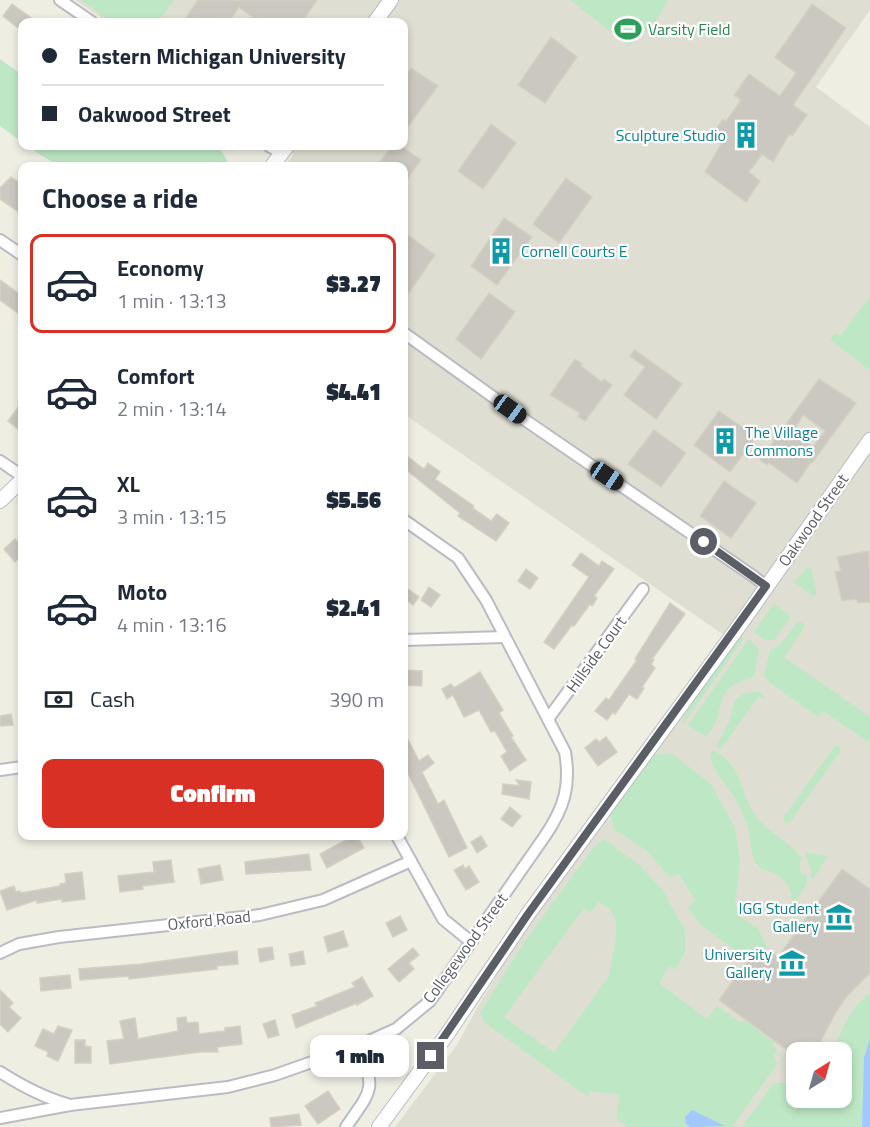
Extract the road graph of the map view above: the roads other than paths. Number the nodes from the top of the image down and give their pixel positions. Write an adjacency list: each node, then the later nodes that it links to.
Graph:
1 (60, 0): 3 (street)
2 (391, 0): 4 (street)
3 (86, 18)
4 (378, 18)
5 (0, 240): 6 (street)
6 (18, 252)
7 (408, 336): 14 (street)
8 (870, 440): 14 (street, Oakwood Street)
9 (0, 461): 10 (street)
10 (18, 475)
11 (18, 482): 12 (street)
12 (0, 501)
13 (408, 523): 16 (street, Collegewood Street)
14 (766, 586): 30 (street, Oakwood Street)
15 (643, 589): 18 (street, Hillside Court)
16 (504, 637): 17 (street); 18 (street, Collegewood Street)
17 (408, 640)
18 (548, 719): 23 (street, Collegewood Street)
19 (18, 768): 20 (street)
20 (0, 771)
21 (399, 840): 22 (street)
22 (411, 861): 23 (street); 24 (street, Oxford Road)
23 (470, 941): 25 (street, Collegewood Street)
24 (0, 953)
25 (360, 1045): 27 (street, Collegewood Street); 29 (street)
26 (0, 1072): 27 (street)
27 (70, 1105): 28 (street, Collegewood Street)
28 (0, 1118)
29 (346, 1127)
30 (379, 1127)

